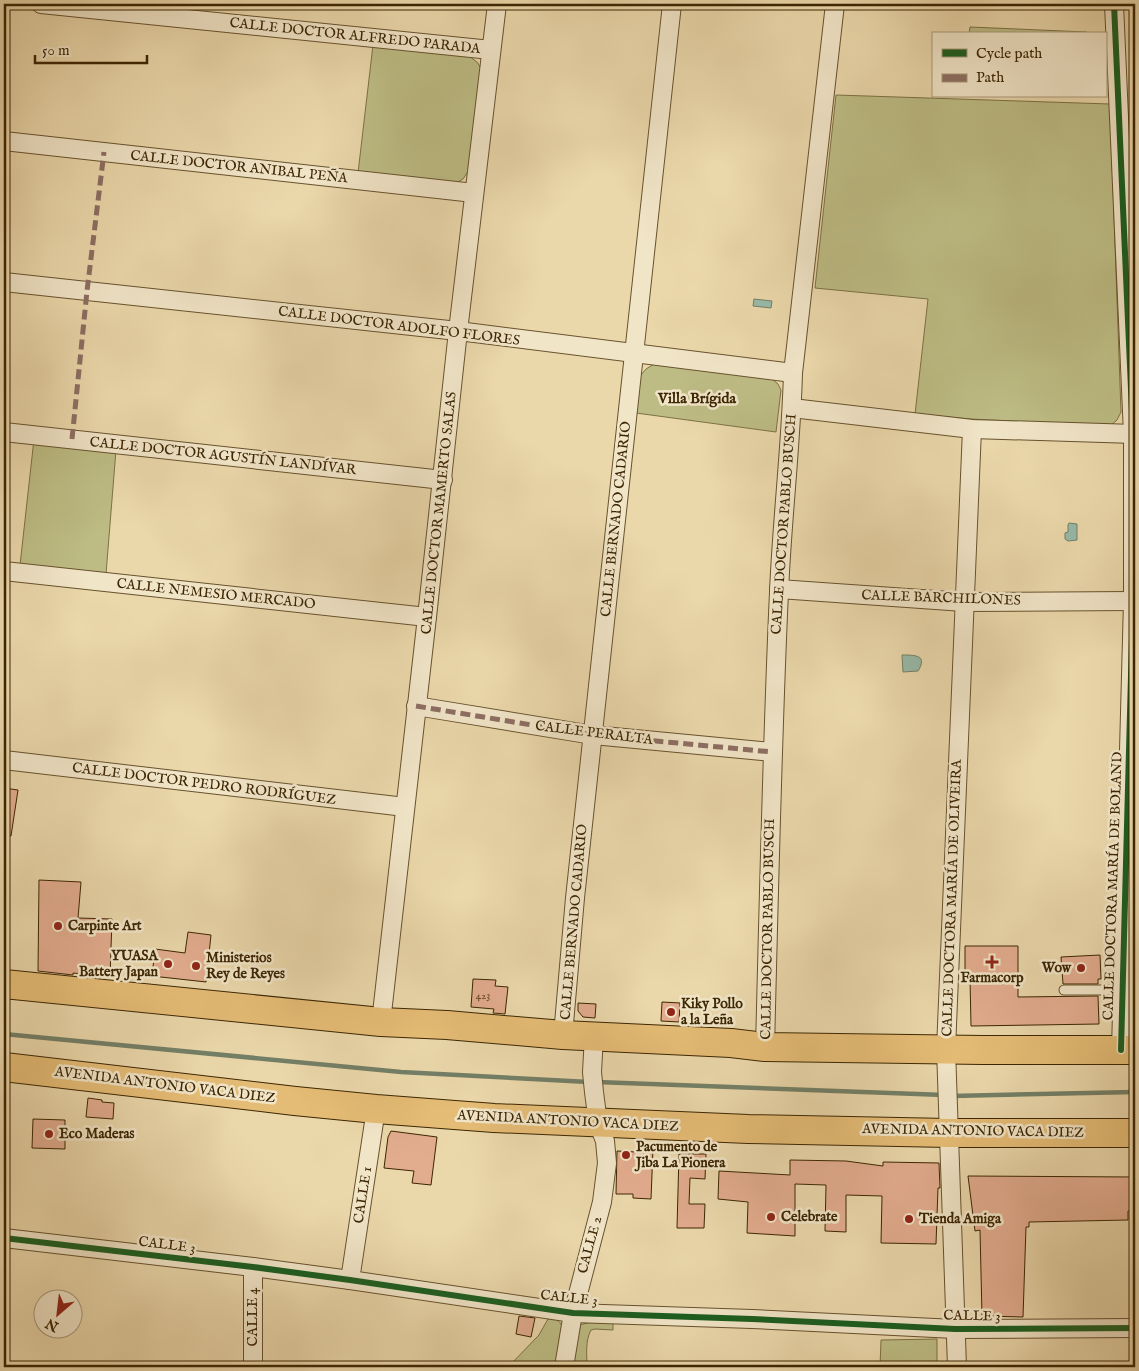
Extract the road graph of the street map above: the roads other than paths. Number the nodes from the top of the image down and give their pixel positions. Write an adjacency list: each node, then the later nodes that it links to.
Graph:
1 (40, 4): 6 (street, CALLE DOCTOR ALFREDO PARADA)
2 (497, 4): 6 (street, CALLE DOCTOR MAMERTO SALAS)
3 (672, 4): 11 (street, CALLE BERNADO CADARIO)
4 (835, 4): 12 (street, CALLE DOCTOR PABLO BUSCH)
5 (1114, 4): 16 (street, CALLE DOCTORA MARÍA DE BOLAND)
6 (491, 50): 8 (street, CALLE DOCTOR MAMERTO SALAS)
7 (4, 141): 8 (street, CALLE DOCTOR ANIBAL PEÑA)
8 (474, 193): 10 (street, CALLE DOCTOR MAMERTO SALAS)
9 (4, 282): 10 (street, CALLE DOCTOR ADOLFO FLORES)
10 (458, 332): 11 (street, CALLE DOCTOR ADOLFO FLORES); 17 (street, CALLE DOCTOR MAMERTO SALAS)
11 (634, 354): 12 (street, CALLE DOCTOR ADOLFO FLORES); 24 (street, CALLE BERNADO CADARIO)
12 (793, 373): 13 (street, CALLE DOCTOR PABLO BUSCH)
13 (792, 408): 14 (street); 19 (street, CALLE DOCTOR PABLO BUSCH)
14 (972, 429): 16 (street); 20 (street, CALLE DOCTORA MARÍA DE OLIVEIRA)
15 (4, 432): 17 (street, CALLE DOCTOR AGUSTÍN LANDÍVAR)
16 (1134, 434): 21 (street, CALLE DOCTORA MARÍA DE BOLAND)
17 (443, 480): 22 (street, CALLE DOCTOR MAMERTO SALAS)
18 (4, 571): 22 (street, CALLE NEMESIO MERCADO)
19 (779, 589): 20 (street, CALLE BARCHILONES); 25 (street, CALLE DOCTOR PABLO BUSCH)
20 (964, 602): 21 (street, CALLE BARCHILONES); 36 (street, CALLE DOCTORA MARÍA DE OLIVEIRA)
21 (1133, 602): 30 (street, CALLE DOCTORA MARÍA DE BOLAND)
22 (427, 617): 23 (street, CALLE DOCTOR MAMERTO SALAS)
23 (416, 706): 24 (street, CALLE PERALTA); 27 (street, CALLE DOCTOR MAMERTO SALAS)
24 (593, 735): 25 (street, CALLE PERALTA); 32 (street, CALLE BERNADO CADARIO)
25 (772, 752): 34 (street, CALLE DOCTOR PABLO BUSCH)
26 (4, 760): 27 (street, CALLE DOCTOR PEDRO RODRÍGUEZ)
27 (405, 807): 31 (street, CALLE DOCTOR MAMERTO SALAS)
28 (4, 984): 31 (highway)
29 (1064, 990): 30 (lane)
30 (1122, 990): 35 (street, CALLE DOCTORA MARÍA DE BOLAND)
31 (381, 1022): 32 (highway)
32 (564, 1035): 33 (highway)
33 (594, 1036): 34 (highway); 39 (street, CALLE 2)
34 (765, 1047): 36 (highway)
35 (1128, 1050): 36 (highway)
36 (946, 1059): 40 (street, CALLE DOCTORA MARÍA DE OLIVEIRA)
37 (4, 1067): 38 (highway, AVENIDA ANTONIO VACA DIEZ)
38 (376, 1109): 39 (highway, AVENIDA ANTONIO VACA DIEZ); 44 (street, CALLE 1)
39 (598, 1123): 40 (highway, AVENIDA ANTONIO VACA DIEZ); 45 (street, CALLE 2)
40 (949, 1127): 41 (highway, AVENIDA ANTONIO VACA DIEZ); 47 (street, CALLE DOCTORA MARÍA DE OLIVEIRA)
41 (1135, 1132)
42 (4, 1238): 43 (street, CALLE 3)
43 (253, 1267): 44 (street, CALLE 3); 48 (street, CALLE 4)
44 (350, 1280): 45 (street, CALLE 3)
45 (573, 1313): 47 (street, CALLE 3); 49 (street, CALLE 2)
46 (1135, 1328): 47 (street, CALLE 3)
47 (955, 1329): 50 (street, CALLE DOCTORA MARÍA DE OLIVEIRA)
48 (253, 1367)
49 (564, 1367)
50 (957, 1367)

